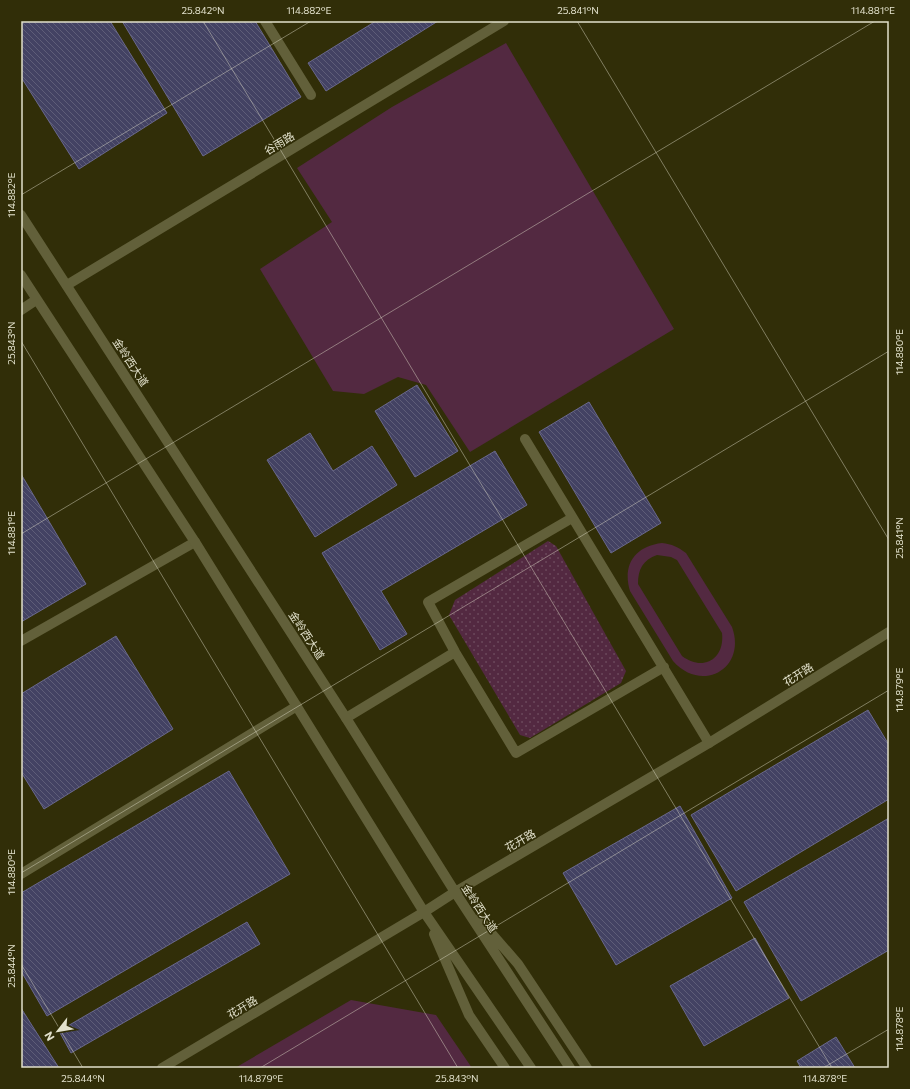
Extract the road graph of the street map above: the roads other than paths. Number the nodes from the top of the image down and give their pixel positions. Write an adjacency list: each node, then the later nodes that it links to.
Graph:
1 (266, 21): 3 (street)
2 (504, 21): 6 (street, 谷雨路)
3 (311, 95)
4 (21, 215): 6 (street, 金岭西大道)
5 (21, 275): 7 (street)
6 (67, 285): 17 (street, 金岭西大道)
7 (36, 300): 8 (street); 11 (street)
8 (21, 310)
9 (525, 439): 10 (street)
10 (572, 518): 14 (street); 15 (street)
11 (195, 542): 13 (street); 16 (street)
12 (889, 632): 18 (street, 花开路)
13 (21, 641)
14 (455, 652): 15 (street); 17 (street)
15 (664, 667): 18 (street)
16 (297, 706): 19 (street); 21 (street)
17 (346, 718): 20 (street, 金岭西大道)
18 (709, 743): 20 (street, 花开路)
19 (21, 874)
20 (455, 892): 21 (street, 花开路); 25 (street, 金岭西大道); 26 (street)
21 (424, 912): 22 (street, 花开路); 23 (street); 24 (street)
22 (162, 1068)
23 (505, 1068)
24 (531, 1068)
25 (570, 1068)
26 (587, 1068)

